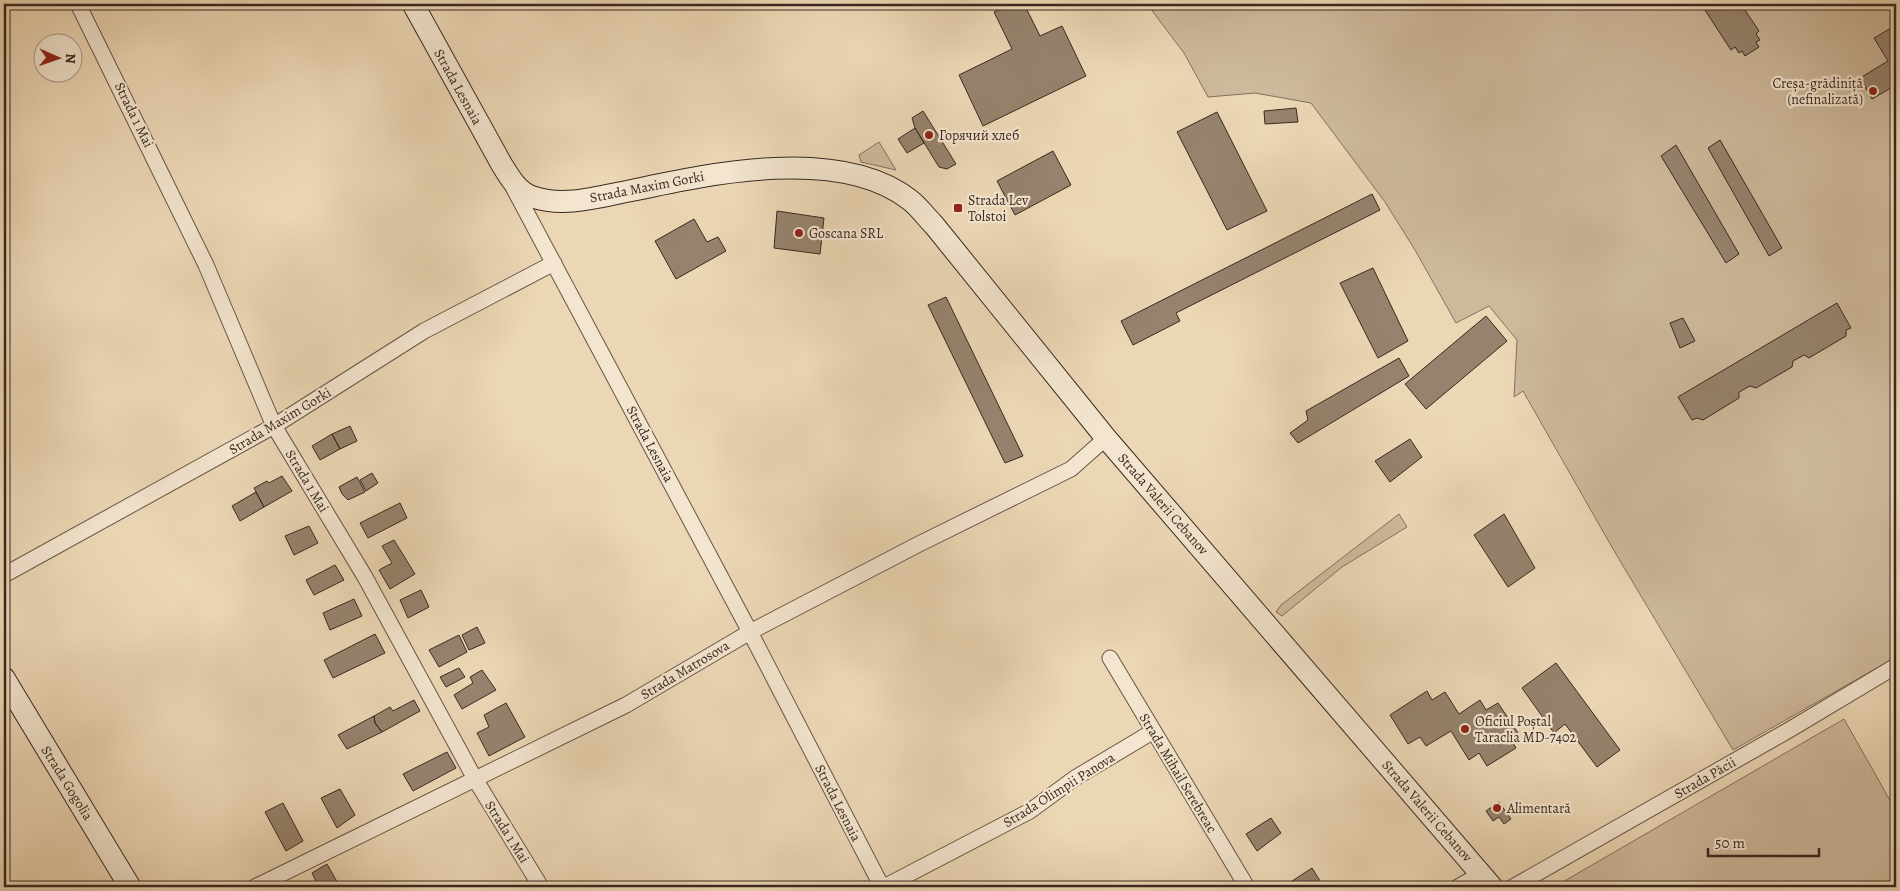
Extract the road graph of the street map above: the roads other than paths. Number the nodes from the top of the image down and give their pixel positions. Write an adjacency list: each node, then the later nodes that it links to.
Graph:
1 (78, 4): 6 (street, Strada 1 Mai)
2 (413, 4): 3 (street, Strada Lesnaia)
3 (502, 165): 4 (street, Strada Maxim Gorki); 5 (street, Strada Lesnaia)
4 (806, 168): 7 (street, Strada Valerii Cebanov)
5 (554, 263): 6 (street, Strada Maxim Gorki); 9 (street, Strada Lesnaia)
6 (274, 426): 8 (street, Strada Maxim Gorki); 14 (street, Strada 1 Mai)
7 (1106, 438): 9 (street, Strada Matrosova); 15 (street, Strada Valerii Cebanov)
8 (4, 576)
9 (750, 632): 14 (street, Strada Matrosova); 19 (street, Strada Lesnaia)
10 (1110, 658): 13 (street, Strada Mihail Serebreac)
11 (1896, 666): 22 (street, Strada Păcii)
12 (4, 678): 16 (street, Strada Gogolia)
13 (1152, 732): 19 (street, Strada Olimpii Panova); 20 (street, Strada Mihail Serebreac)
14 (475, 779): 17 (street, Strada Matrosova); 18 (street, Strada 1 Mai)
15 (1486, 881): 21 (street)
16 (130, 887)
17 (254, 887)
18 (541, 887)
19 (883, 887)
20 (1247, 887)
21 (1458, 887)
22 (1513, 887)

